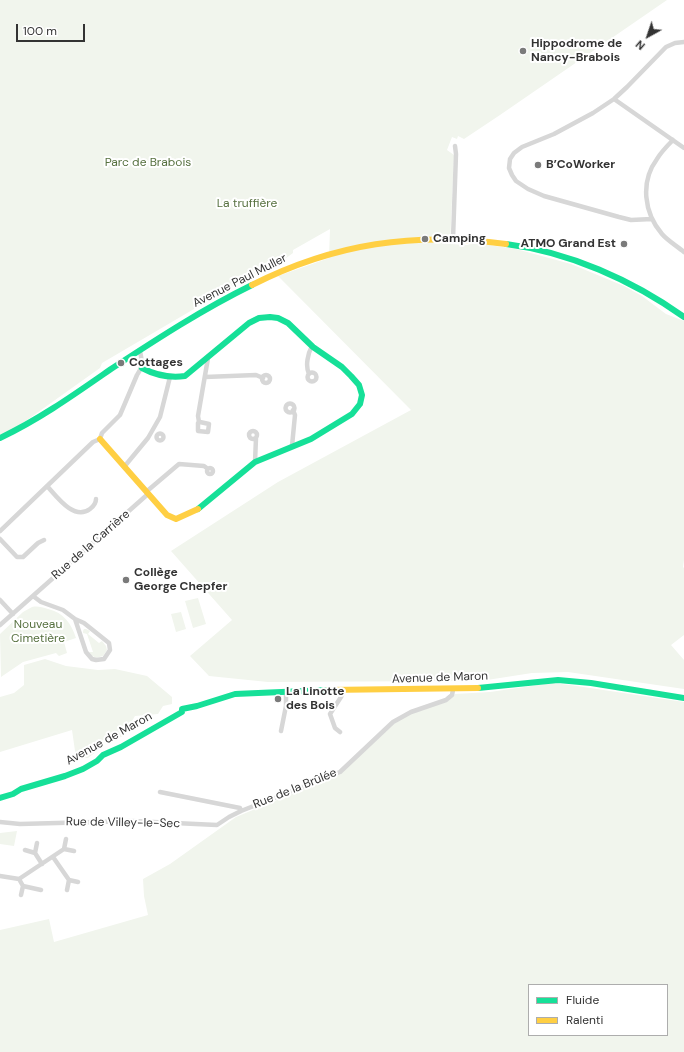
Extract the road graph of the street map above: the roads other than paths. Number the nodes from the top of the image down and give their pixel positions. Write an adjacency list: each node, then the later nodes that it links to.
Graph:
1 (684, 42): 2 (street)
2 (614, 99): 3 (street); 6 (street)
3 (673, 140): 5 (street); 6 (street)
4 (455, 146): 7 (street)
5 (684, 148)
6 (652, 219): 8 (street)
7 (453, 239): 9 (street, Avenue Paul Muller); 11 (street, Avenue Paul Muller)
8 (684, 252)
9 (684, 317)
10 (312, 346): 12 (street); 14 (street); 25 (street)
11 (140, 351): 13 (street); 22 (street, Avenue Paul Muller)
12 (208, 358): 15 (street); 17 (street)
13 (142, 368): 15 (street); 24 (street)
14 (309, 374)
15 (170, 376): 20 (street)
16 (263, 378): 17 (street)
17 (204, 379): 19 (street)
18 (293, 410): 25 (street)
19 (199, 422)
20 (150, 435): 21 (street); 27 (street)
21 (157, 437)
22 (0, 438)
23 (256, 438): 26 (street)
24 (100, 439): 27 (street); 29 (street)
25 (292, 446): 26 (street)
26 (255, 462): 30 (street)
27 (124, 467): 30 (street)
28 (208, 469): 30 (street, Rue de la Carrière)
29 (47, 486): 31 (street); 32 (street)
30 (147, 493): 35 (street, Rue de la Carrière)
31 (96, 499)
32 (0, 531)
33 (0, 540): 34 (street)
34 (44, 540)
35 (33, 596): 37 (street, Rue de la Carrière); 38 (street)
36 (0, 600): 37 (street)
37 (13, 614): 39 (street, Rue de la Carrière)
38 (75, 619): 38 (street)
39 (0, 625)
40 (286, 690): 41 (street, Avenue de Maron); 44 (street); 47 (street, Avenue de Maron)
41 (344, 690): 42 (street, Avenue de Maron); 45 (street)
42 (453, 690): 43 (street, Avenue de Maron); 48 (street, Rue de la Brûlée)
43 (684, 698)
44 (281, 731)
45 (340, 732)
46 (160, 792): 48 (street, Rue de la Brûlée)
47 (0, 798)
48 (241, 811): 49 (street, Rue de Villey-le-Sec)
49 (0, 822)
50 (66, 839): 52 (street)
51 (37, 843): 55 (street)
52 (64, 849): 54 (street); 56 (street)
53 (25, 850): 55 (street)
54 (74, 851)
55 (35, 853): 57 (street)
56 (53, 857): 57 (street); 60 (street)
57 (42, 864): 59 (street)
58 (0, 876): 59 (street)
59 (19, 879): 62 (street)
60 (69, 880): 61 (street); 64 (street)
61 (78, 882)
62 (23, 886): 63 (street); 65 (street)
63 (41, 890)
64 (67, 890)
65 (21, 895)

